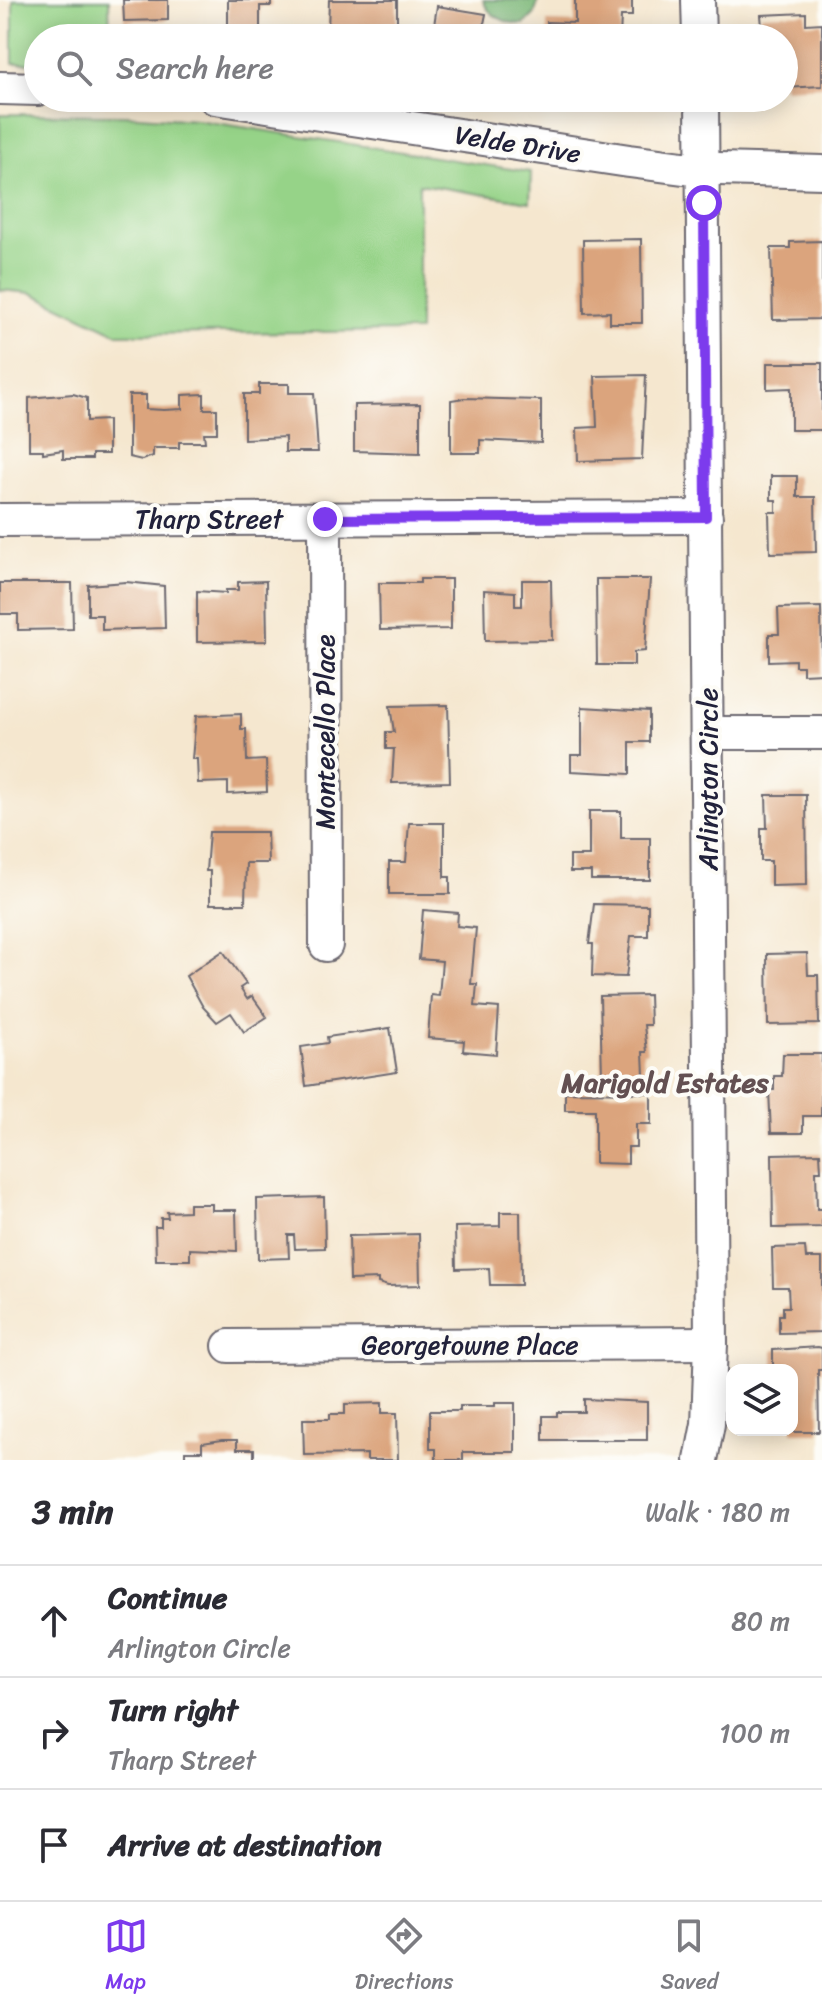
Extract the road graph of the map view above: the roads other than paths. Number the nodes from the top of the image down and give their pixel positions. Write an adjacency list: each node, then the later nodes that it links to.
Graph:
1 (698, 0): 2 (street)
2 (699, 24)
3 (0, 88): 4 (street)
4 (24, 89)
5 (305, 112): 7 (street, Velde Drive)
6 (702, 112): 7 (street, Arlington Circle)
7 (704, 169): 8 (street, Velde Drive); 9 (street, Arlington Circle)
8 (822, 172)
9 (706, 517): 10 (street, Tharp Street); 12 (street, Arlington Circle)
10 (325, 519): 11 (street, Tharp Street); 14 (street, Montecello Place)
11 (0, 520)
12 (707, 733): 13 (street); 15 (street, Arlington Circle)
13 (822, 733)
14 (326, 945)
15 (711, 1343): 16 (street, Georgetowne Place); 17 (street, Arlington Circle)
16 (229, 1346)
17 (701, 1460)

